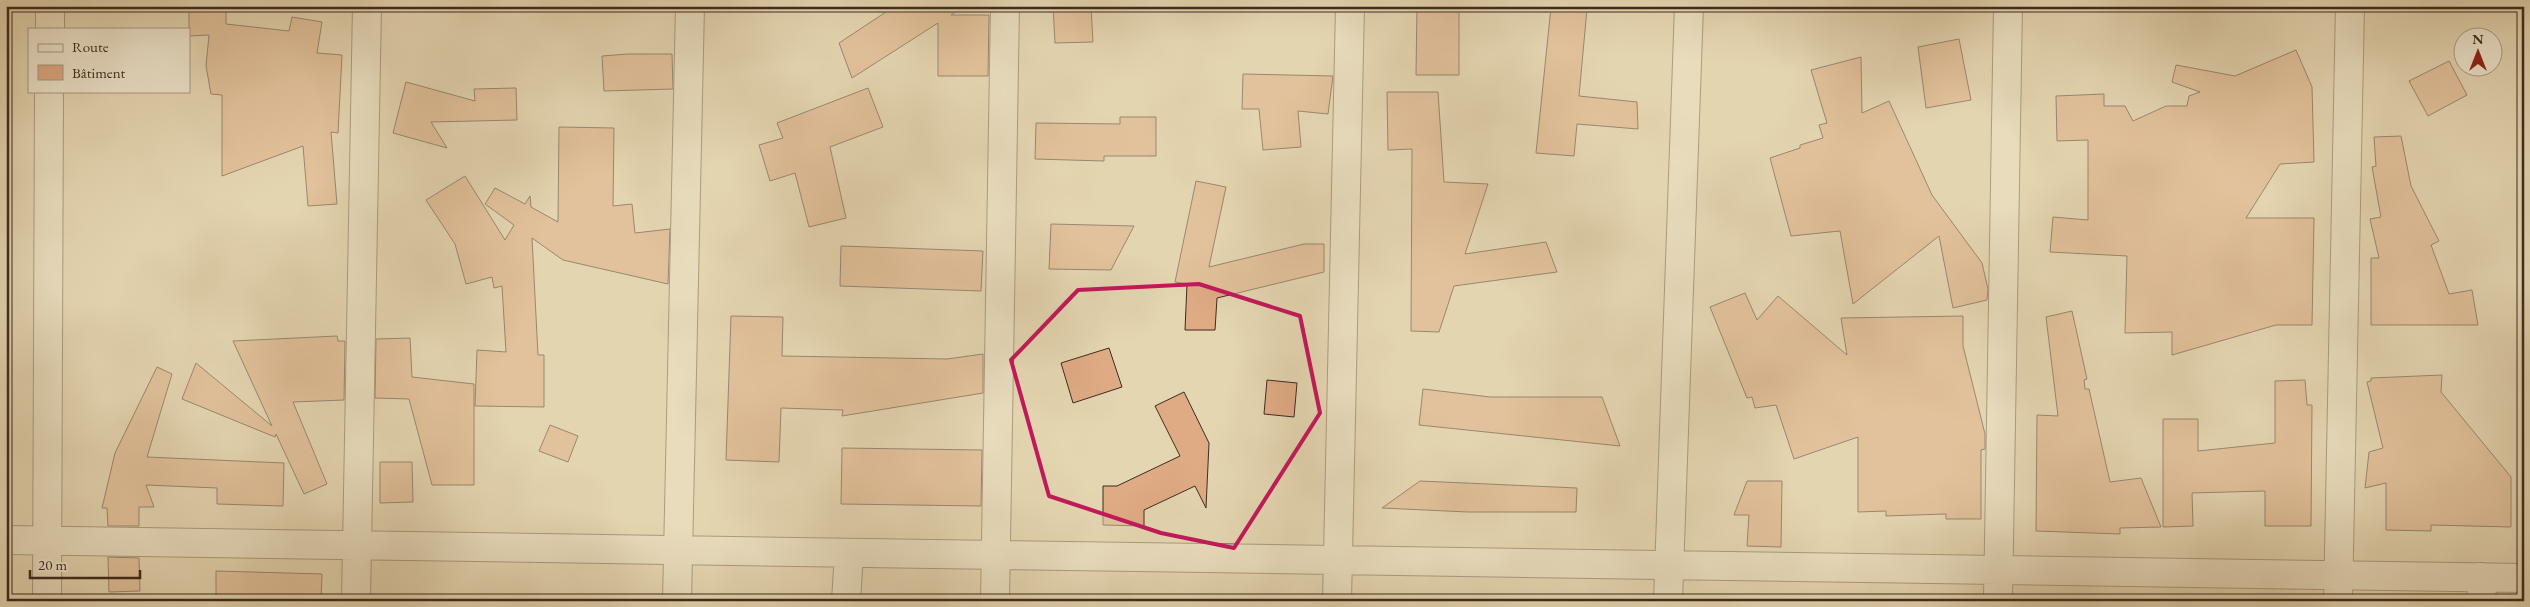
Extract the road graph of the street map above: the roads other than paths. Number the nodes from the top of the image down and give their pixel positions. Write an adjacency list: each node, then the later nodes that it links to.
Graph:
1 (50, 6): 9 (street)
2 (367, 6): 13 (street)
3 (690, 6): 14 (street)
4 (1005, 6): 16 (street)
5 (1350, 6): 17 (street)
6 (1689, 6): 18 (street)
7 (2008, 6): 19 (street)
8 (2350, 6): 21 (street)
9 (50, 28)
10 (49, 92): 12 (street)
11 (6, 540): 12 (street)
12 (47, 541): 13 (street); 23 (street)
13 (357, 545): 14 (street); 24 (street)
14 (678, 550): 15 (street); 25 (street)
15 (849, 553): 16 (street); 26 (street)
16 (996, 555): 17 (street); 27 (street)
17 (1338, 560): 18 (street); 28 (street)
18 (1669, 565): 19 (street); 29 (street)
19 (1998, 570): 21 (street); 30 (street)
20 (2524, 578): 22 (street)
21 (2338, 588): 22 (street)
22 (2481, 589)
23 (47, 601)
24 (356, 601)
25 (677, 601)
26 (846, 601)
27 (995, 601)
28 (1336, 601)
29 (1668, 601)
30 (1998, 601)

